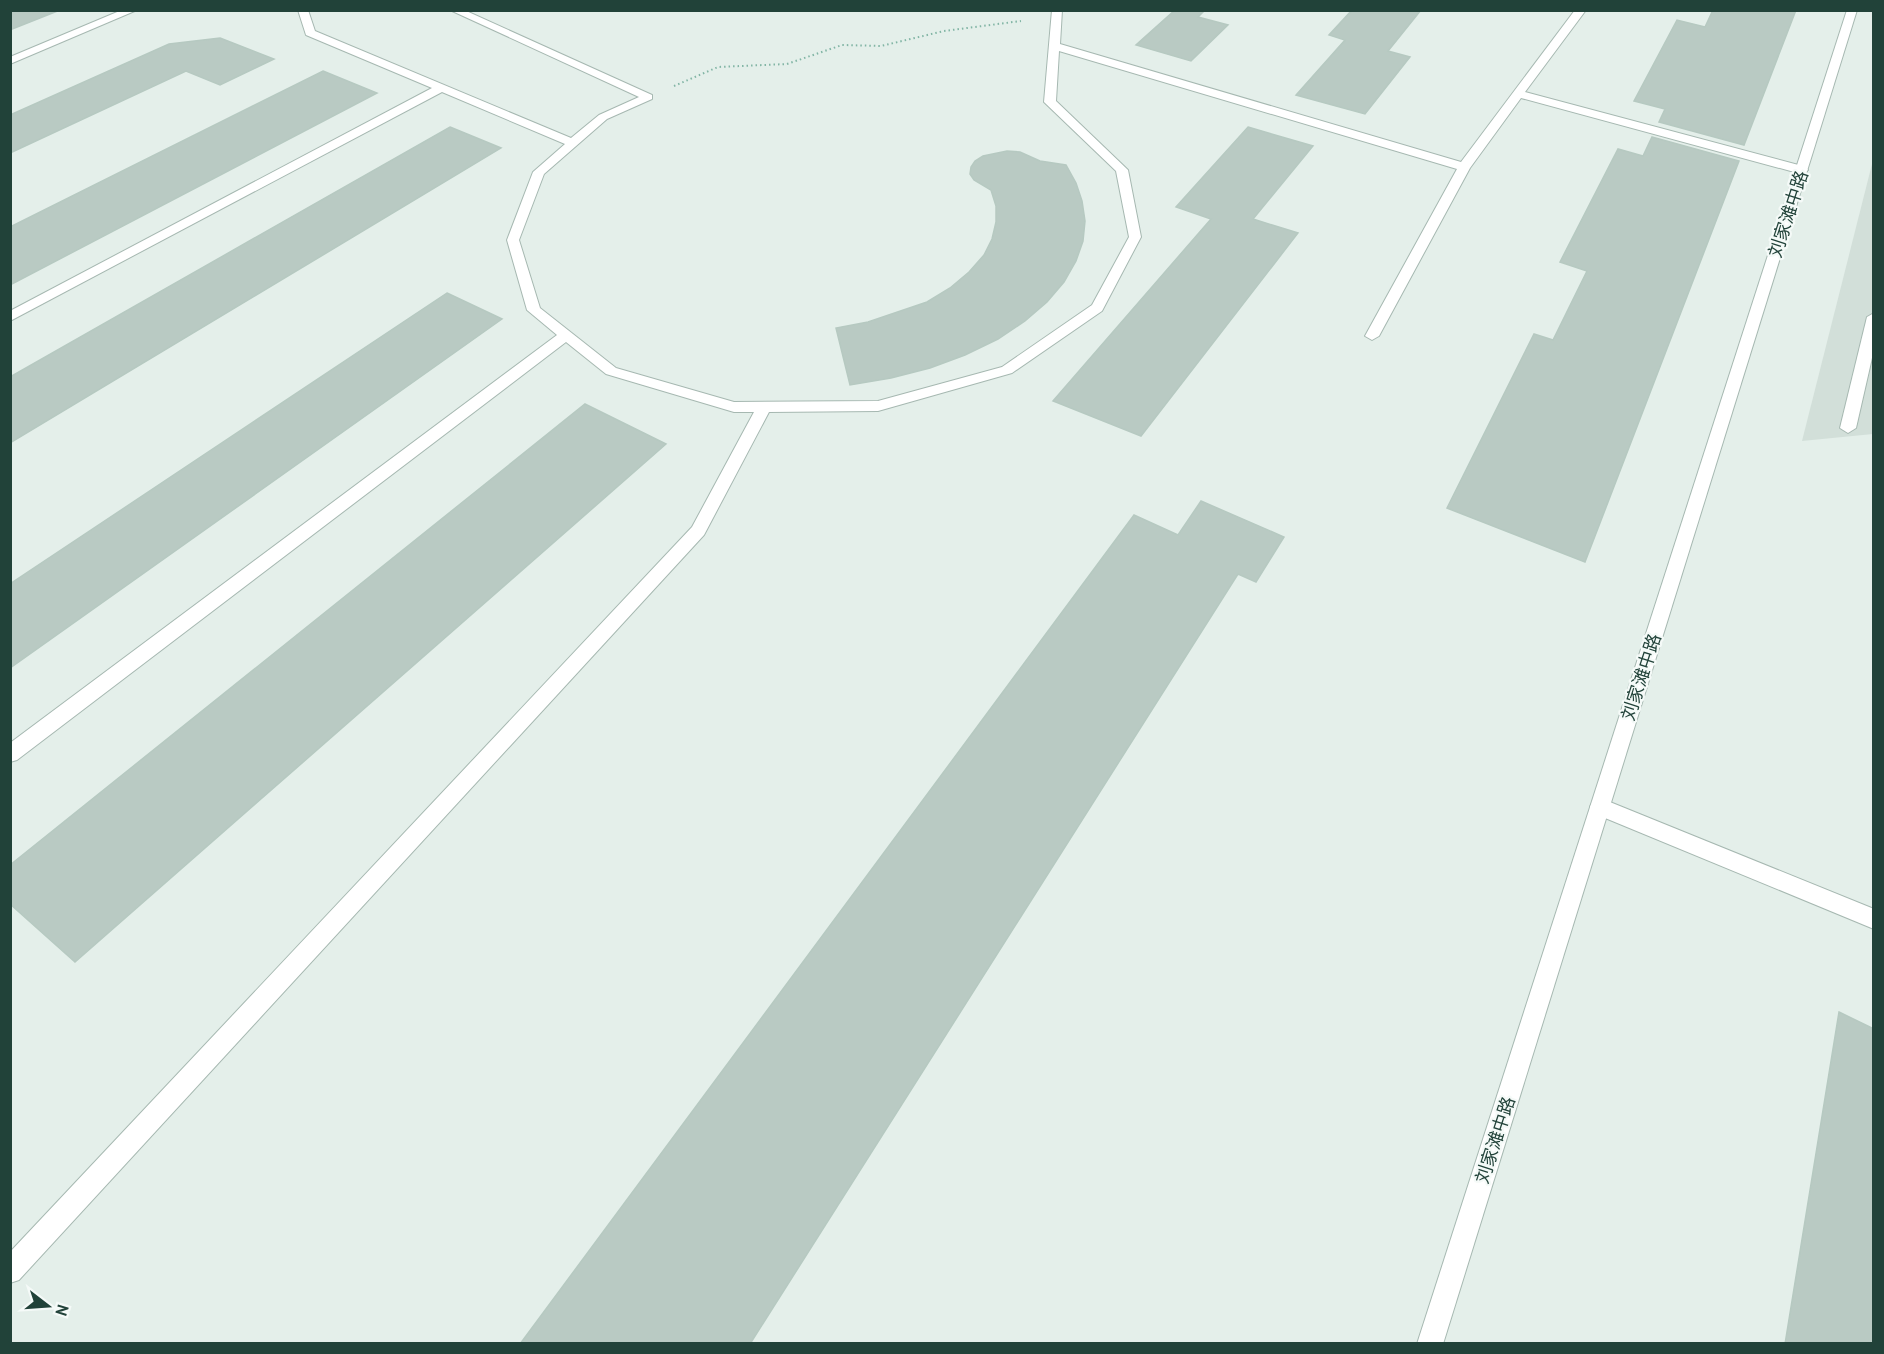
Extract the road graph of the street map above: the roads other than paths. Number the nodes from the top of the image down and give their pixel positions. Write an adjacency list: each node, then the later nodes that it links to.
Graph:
1 (132, 10): 8 (street)
2 (303, 10): 9 (street)
3 (455, 10): 11 (street)
4 (1581, 10): 10 (street)
5 (1852, 10): 13 (street, 刘家滩中路)
6 (1057, 14): 7 (street)
7 (1055, 46): 12 (street); 18 (street)
8 (10, 61)
9 (441, 88): 11 (street); 14 (street)
10 (1519, 94): 12 (street); 13 (street)
11 (573, 143): 16 (street)
12 (1464, 167): 17 (street)
13 (1802, 170): 21 (street, 刘家滩中路)
14 (10, 317)
15 (1874, 317): 19 (street)
16 (566, 335): 18 (street); 20 (street)
17 (1372, 336)
18 (765, 406): 23 (street)
19 (1848, 428)
20 (10, 754)
21 (1600, 807): 22 (street); 24 (street, 刘家滩中路)
22 (1874, 919)
23 (10, 1271)
24 (1430, 1344)

